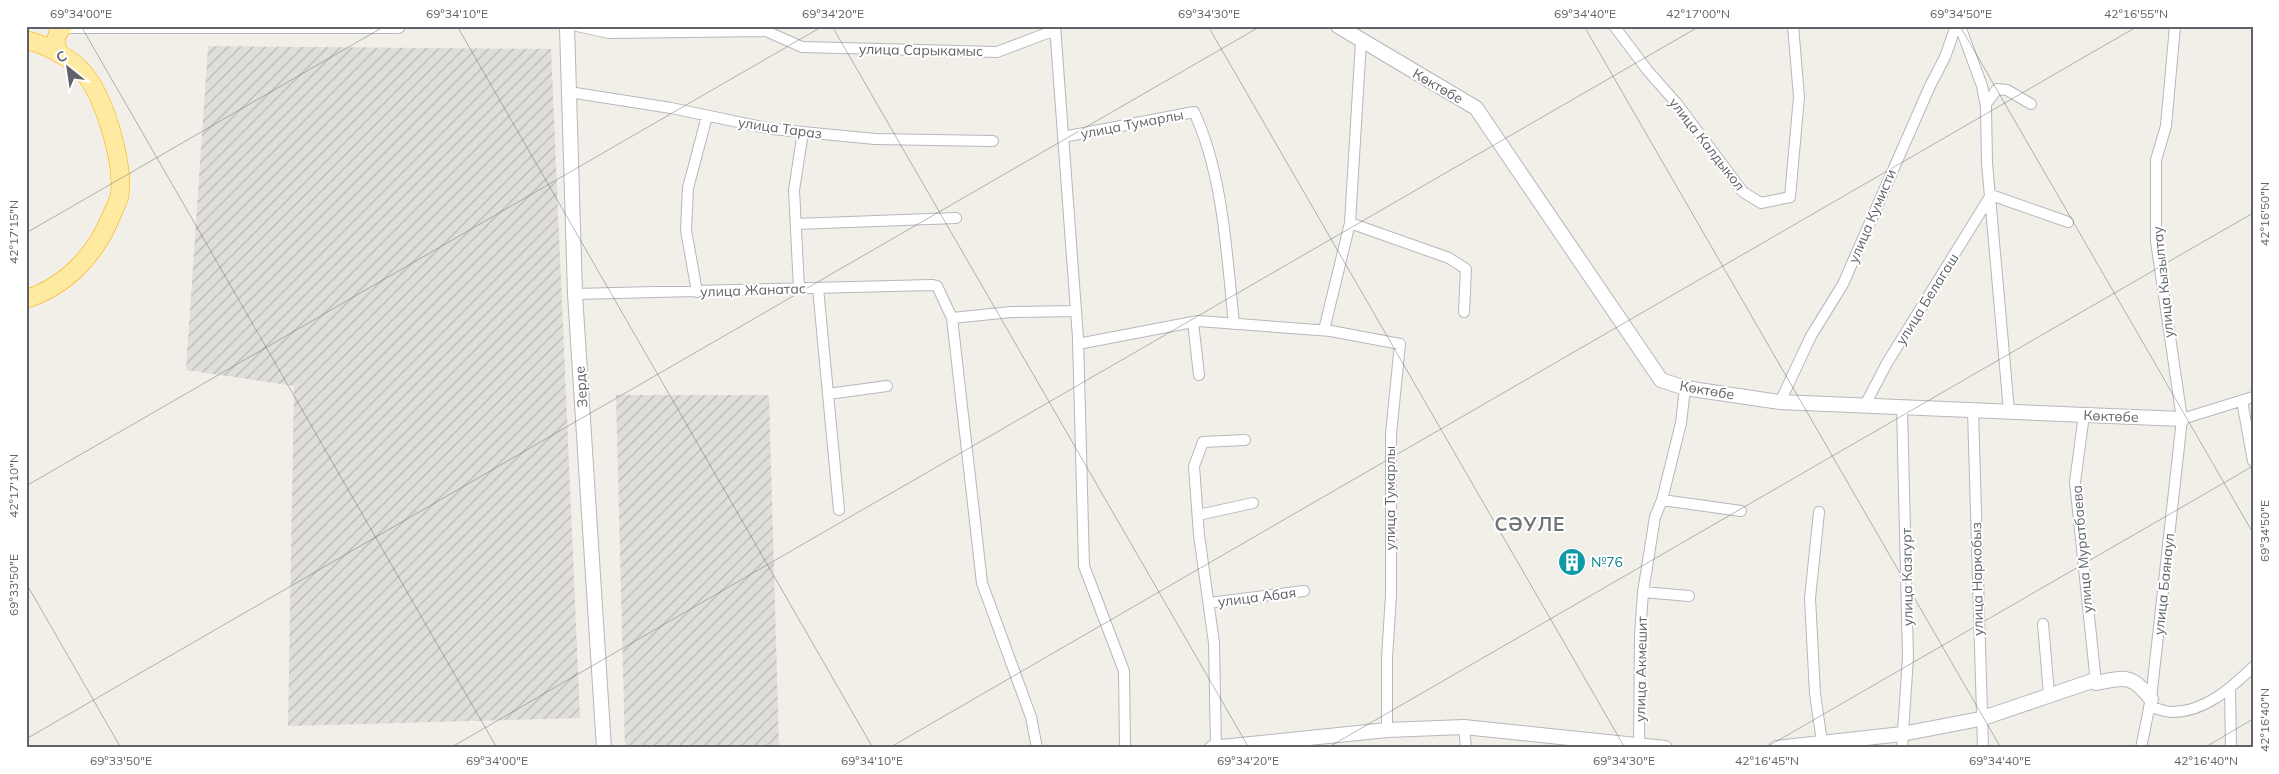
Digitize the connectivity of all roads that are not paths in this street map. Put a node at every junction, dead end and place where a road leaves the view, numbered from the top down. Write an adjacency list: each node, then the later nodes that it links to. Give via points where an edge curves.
1 (66, 26): 2 (street); 15 (highway, via 54,40)
2 (398, 26)
3 (567, 26): 16 (street, Зерде)
4 (577, 26): 11 (street, улица Сарыкамыс, via 609,33)
5 (1338, 26): 14 (street, Көктөбе)
6 (1614, 26): 7 (street, улица Калдыкол, via 1742,192 1761,203 1790,197 1800,97)
7 (1793, 26)
8 (1958, 26): 17 (street); 46 (street, улица Кумисти, via 1843,284 1811,336)
9 (2175, 26): 52 (street, улица Кызылтау, via 2166,126 2156,160 2156,241)
10 (1055, 28): 12 (street, улица Сарыкамыс, via 997,52 802,47); 21 (street, улица Тумарлы)
11 (648, 29): 12 (street, улица Сарыкамыс)
12 (773, 30)
13 (26, 40): 15 (highway, via 45,45)
14 (1361, 41): 26 (street); 42 (street, Көктөбе, via 1476,108 1661,380)
15 (59, 54): 32 (highway, via 82,70 102,104 116,146 120,193 103,236 77,270)
16 (569, 92): 19 (street, улица Тараз); 31 (street, Зерде)
17 (1986, 104): 18 (street, via 1997,89 2007,90); 23 (street)
18 (2031, 104)
19 (707, 116): 20 (street, улица Тараз); 30 (street, via 688,188 686,230)
20 (803, 132): 22 (street, улица Тараз, via 875,139); 27 (street, via 794,190)
21 (1063, 137): 33 (street, улица Тумарлы); 37 (street, улица Тумарлы, via 1194,112 1205,134 1223,221)
22 (993, 141)
23 (1991, 195): 25 (street); 47 (street, улица Белагаш, via 1887,363); 50 (street)
24 (956, 218): 27 (street)
25 (2068, 222)
26 (1350, 223): 34 (street, via 1449,258 1466,269); 38 (street)
27 (796, 224): 29 (street)
28 (818, 288): 29 (street, улица Жанатас); 35 (street, улица Жанатас, via 937,286); 43 (street)
29 (799, 289): 30 (street, улица Жанатас)
30 (697, 292): 31 (street, улица Жанатас)
31 (575, 294): 77 (street, Зерде)
32 (26, 299)
33 (1076, 312): 35 (street, via 1011,312); 39 (street, улица Тумарлы)
34 (1464, 312)
35 (952, 318): 78 (street, via 982,583 1030,717)
36 (1194, 322): 37 (street, улица Тумарлы); 39 (street, улица Тумарлы); 40 (street)
37 (1234, 324): 38 (street, улица Тумарлы)
38 (1324, 330): 73 (street, улица Тумарлы, via 1400,344 1391,434)
39 (1078, 344): 79 (street, улица Тумарлы, via 1084,566 1124,671)
40 (1199, 375)
41 (887, 386): 43 (street)
42 (1686, 388): 46 (street, Көктөбе); 55 (street, улица Акмешит)
43 (828, 394): 57 (street)
44 (2253, 397): 45 (street)
45 (2242, 401): 52 (street); 54 (street)
46 (1780, 402): 47 (street, Көктөбе)
47 (1865, 405): 48 (street, Көктөбе)
48 (1902, 407): 49 (street, Көктөбе); 74 (street, улица Казгурт, via 1908,657)
49 (1973, 410): 50 (street, Көктөбе); 71 (street, улица Наркобыз)
50 (2009, 411): 51 (street, Көктөбе)
51 (2084, 415): 52 (street, Көктөбе); 67 (street, улица Муратбаева, via 2075,482)
52 (2182, 419): 70 (street, улица Баянаул)
53 (1245, 440): 60 (street, via 1202,442 1194,466)
54 (2253, 461)
55 (1662, 500): 58 (street); 62 (street, улица Акмешит, via 1655,517)
56 (1253, 503): 60 (street)
57 (838, 510)
58 (1741, 511)
59 (1819, 512): 75 (street, via 1810,598 1815,694)
60 (1198, 514): 64 (street)
61 (1304, 591): 64 (street, улица Абая)
62 (1644, 592): 63 (street); 76 (street, улица Акмешит, via 1640,635)
63 (1689, 596)
64 (1208, 603): 80 (street, via 1214,643)
65 (2043, 624): 69 (street)
66 (2253, 667): 68 (street)
67 (2096, 683): 69 (street, via 2094,680); 70 (street, via 2121,678 2139,684)
68 (2230, 689): 70 (street, via 2198,708 2172,712); 86 (street)
69 (2049, 694): 71 (street)
70 (2150, 703): 85 (street, улица Баянаул)
71 (1980, 720): 74 (street); 84 (street, улица Наркобыз)
72 (1464, 727): 73 (street); 76 (street); 81 (street)
73 (1387, 730): 80 (street)
74 (1902, 741): 75 (street)
75 (1822, 742): 83 (street)
76 (1639, 746): 82 (street)
77 (604, 748)
78 (1037, 748)
79 (1125, 748)
80 (1214, 748)
81 (1466, 748)
82 (1665, 748)
83 (1776, 748)
84 (1982, 748)
85 (2140, 748)
86 (2231, 748)

